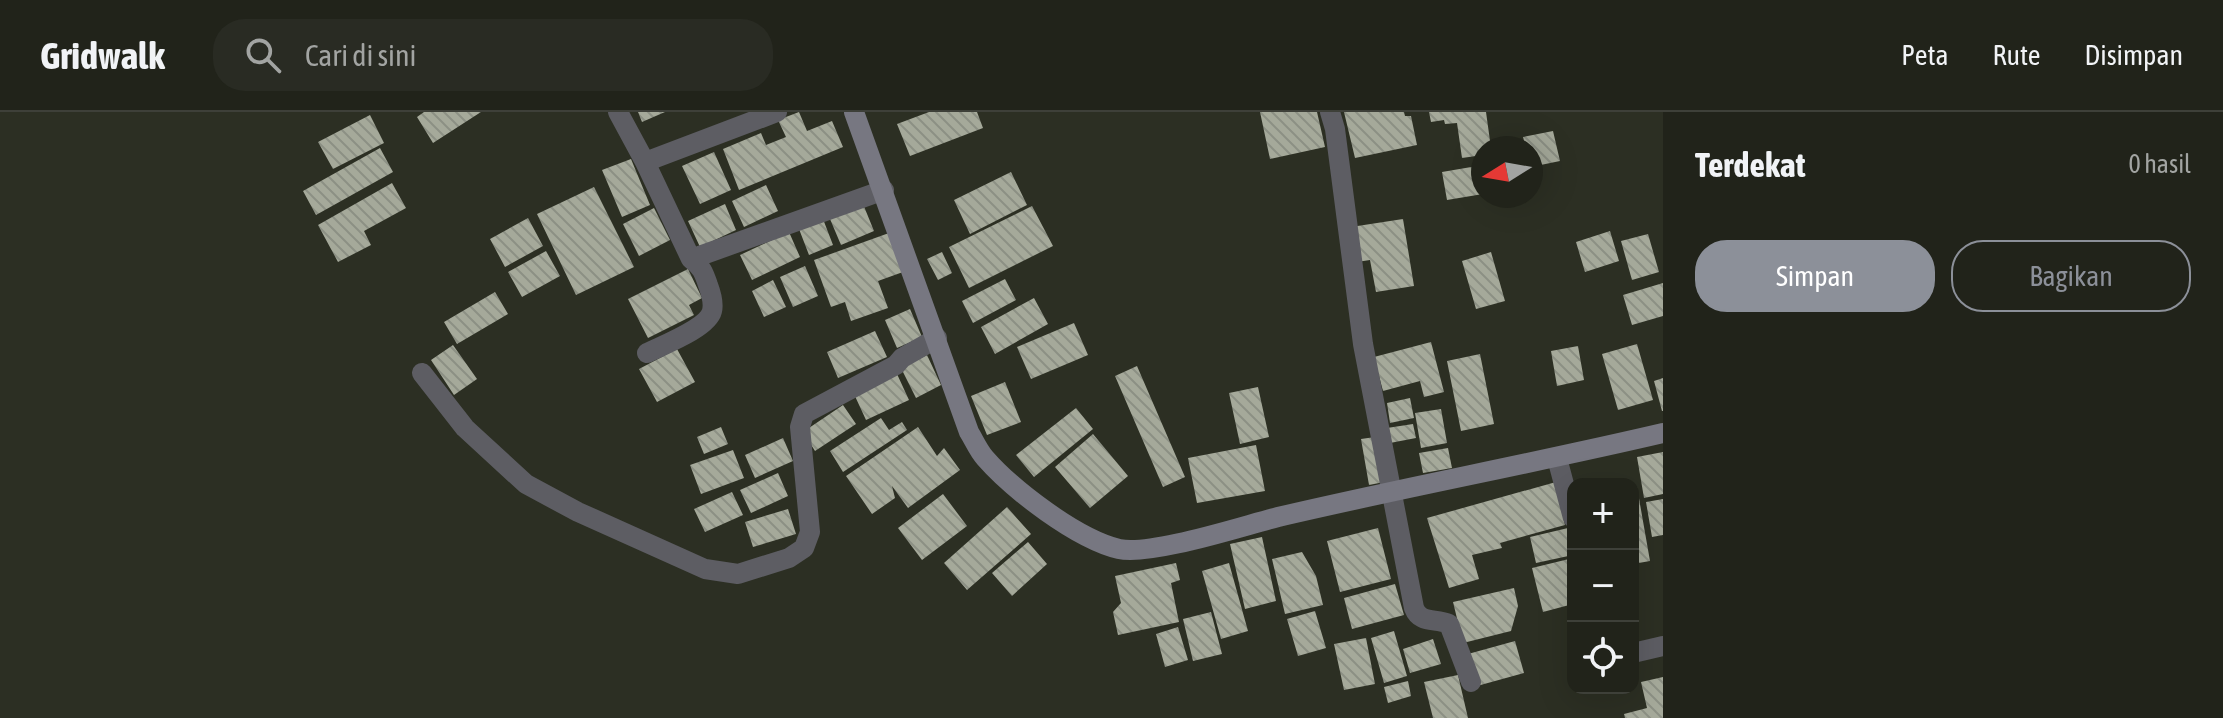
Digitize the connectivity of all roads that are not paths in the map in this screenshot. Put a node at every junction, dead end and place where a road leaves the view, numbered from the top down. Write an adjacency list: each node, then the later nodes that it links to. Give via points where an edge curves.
1 (618, 112): 5 (street)
2 (777, 112): 5 (street)
3 (854, 112): 6 (street)
4 (1330, 112): 13 (street, via 1363,344)
5 (645, 162): 7 (street)
6 (884, 190): 7 (street); 8 (street)
7 (691, 259): 9 (street, via 703,268 711,294 710,316)
8 (937, 338): 10 (street, via 804,414 800,425 807,543 789,558 738,574 705,569 526,484 465,428); 13 (street, via 982,455 1044,509 1120,550 1149,549)
9 (647, 353)
10 (422, 373)
11 (1663, 433): 12 (street)
12 (1557, 458): 13 (street); 14 (street)
13 (1392, 492): 17 (street, via 1415,611 1423,619 1449,624)
14 (1567, 496)
15 (1663, 646): 16 (street)
16 (1639, 652)
17 (1471, 682)

